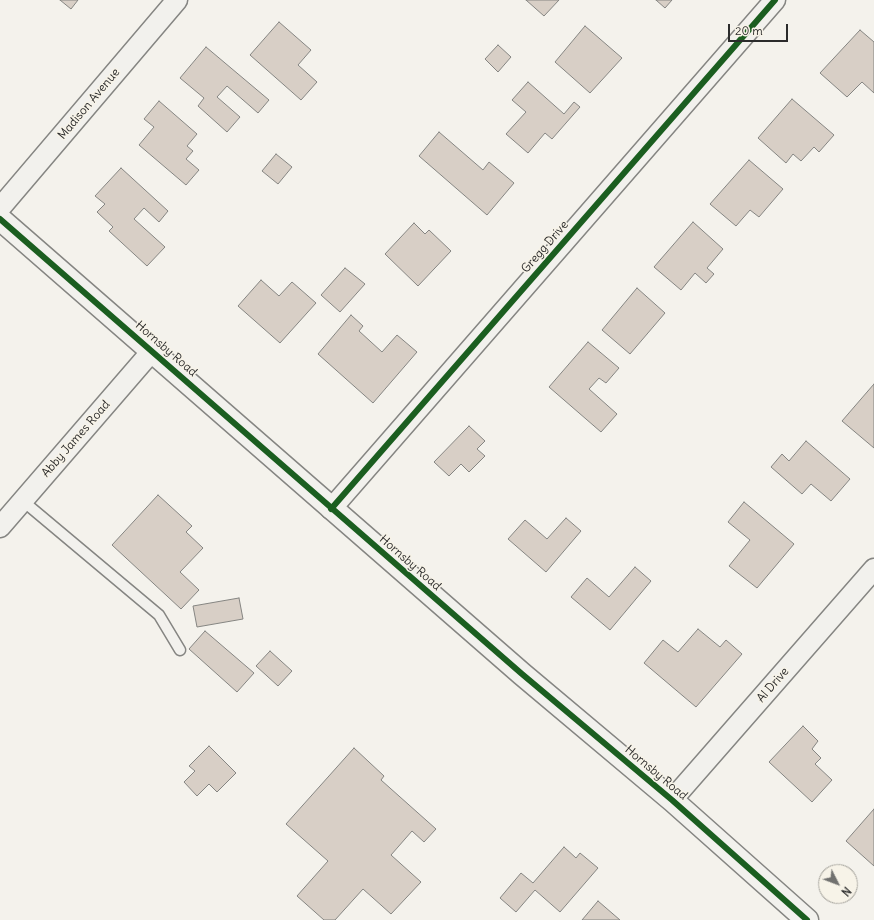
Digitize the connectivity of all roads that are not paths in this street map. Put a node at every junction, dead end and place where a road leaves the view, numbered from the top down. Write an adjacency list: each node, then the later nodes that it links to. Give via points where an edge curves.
1 (177, 0): 3 (street, Madison Avenue)
2 (775, 0): 7 (street, Gregg Drive)
3 (0, 208)
4 (0, 219): 5 (street, Hornsby Road)
5 (152, 351): 6 (street, Abby James Road); 7 (street, Hornsby Road)
6 (23, 501): 8 (street, Abby James Road); 10 (lane, via 159,615)
7 (331, 509): 11 (street, Hornsby Road)
8 (0, 527)
9 (874, 569): 11 (street, Al Drive)
10 (180, 650)
11 (672, 800): 12 (street, Hornsby Road)
12 (807, 920)

